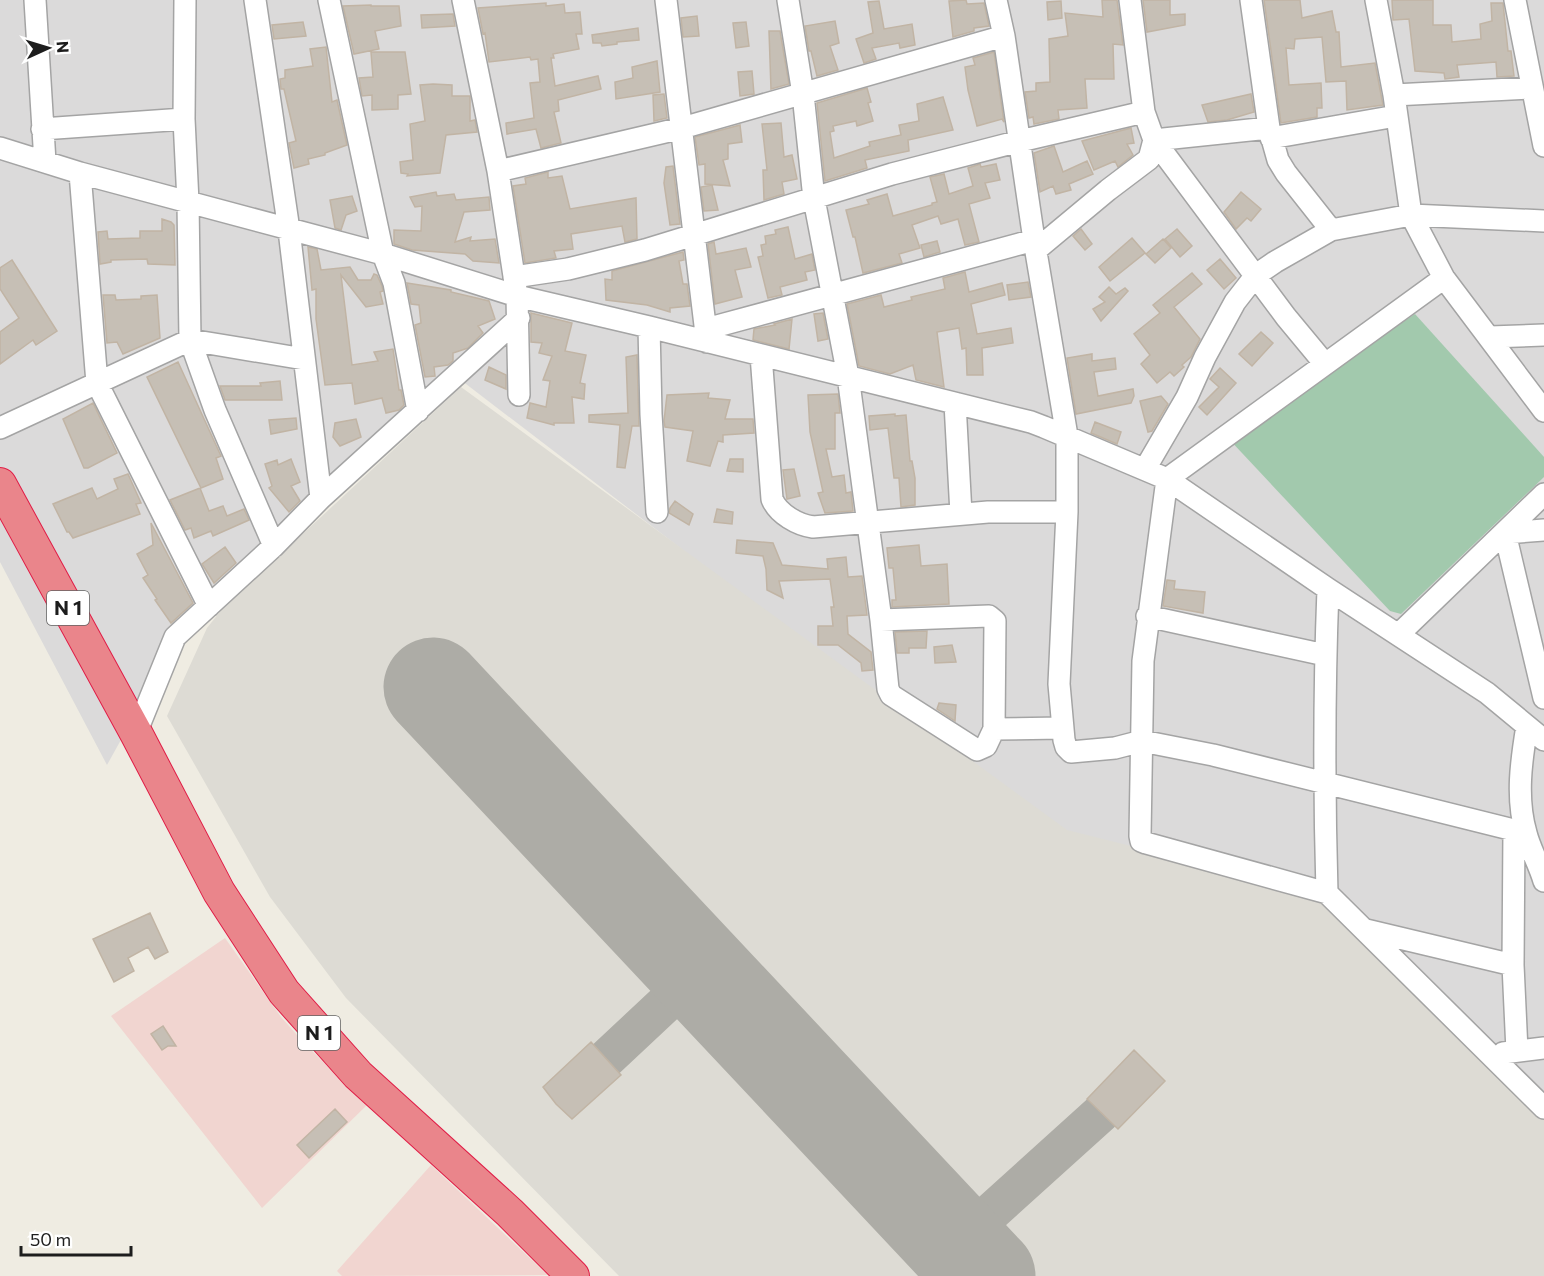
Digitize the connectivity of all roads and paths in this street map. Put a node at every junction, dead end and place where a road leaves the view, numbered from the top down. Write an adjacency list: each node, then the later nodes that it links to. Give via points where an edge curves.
1 (35, 0): 20 (street)
2 (185, 0): 18 (street)
3 (255, 0): 33 (street)
4 (329, 0): 37 (street)
5 (463, 0): 27 (street)
6 (666, 0): 19 (street)
7 (788, 0): 15 (street)
8 (996, 0): 13 (street)
9 (1130, 0): 17 (street)
10 (1251, 0): 21 (street)
11 (1376, 0): 16 (street)
12 (1515, 0): 14 (street)
13 (1004, 36): 15 (street); 23 (street)
14 (1531, 88): 16 (street); 24 (street)
15 (803, 94): 19 (street); 29 (street)
16 (1395, 105): 21 (street); 31 (street)
17 (1144, 112): 22 (street); 23 (street)
18 (184, 119): 20 (street); 30 (street)
19 (682, 128): 27 (street); 35 (street)
20 (42, 129): 26 (street)
21 (1270, 133): 22 (street); 34 (street, via 1286,173)
22 (1154, 140): 36 (street, via 1149,159); 38 (street)
23 (1020, 141): 29 (street); 36 (street)
24 (1544, 146)
25 (0, 148): 26 (street)
26 (45, 162): 28 (street)
27 (498, 171): 40 (street)
28 (80, 172): 30 (street); 52 (street)
29 (814, 199): 35 (street); 41 (street)
30 (188, 202): 33 (street); 47 (street)
31 (1411, 214): 32 (street); 34 (street); 39 (street)
32 (1544, 221)
33 (289, 230): 37 (street); 49 (street)
34 (1331, 230): 38 (street)
35 (695, 235): 40 (street); 44 (street)
36 (1035, 245): 41 (street); 58 (street)
37 (383, 254): 40 (street); 55 (street, via 394,283)
38 (1256, 274): 50 (street); 59 (street, via 1235,302)
39 (1444, 278): 46 (street); 50 (street)
40 (516, 287): 42 (street); 43 (street)
41 (834, 295): 44 (street); 51 (street)
42 (519, 318): 53 (street); 55 (street)
43 (649, 327): 44 (street); 64 (street)
44 (706, 335): 48 (street)
45 (1544, 335): 46 (street)
46 (1490, 337): 56 (street)
47 (190, 340): 49 (street); 52 (street); 70 (street, via 215,410)
48 (761, 355): 51 (street); 67 (street, via 775,506 805,526)
49 (304, 359): 63 (street)
50 (1325, 364): 60 (street)
51 (848, 376): 54 (street); 67 (street)
52 (97, 384): 57 (street); 72 (street)
53 (519, 395)
54 (956, 403): 58 (street, via 1031,422); 66 (street)
55 (418, 411): 63 (street)
56 (1544, 411)
57 (0, 428)
58 (1067, 436): 59 (street); 65 (street)
59 (1145, 469): 60 (street)
60 (1167, 479): 71 (street); 73 (street)
61 (0, 484): 82 (highway, N 1)
62 (1544, 494): 69 (street)
63 (321, 498): 70 (street)
64 (657, 512)
65 (1067, 512): 66 (street); 80 (street, via 1060,656)
66 (962, 514): 67 (street)
67 (867, 522): 74 (street)
68 (1544, 530): 69 (street)
69 (1505, 533): 75 (street); 76 (street)
70 (274, 546): 72 (street)
71 (1328, 589): 75 (street); 77 (street)
72 (209, 606): 82 (street, via 175,638)
73 (1148, 616): 77 (street); 84 (street)
74 (881, 620): 81 (street, via 891,695 976,750 986,746); 81 (street, via 993,617)
75 (1399, 634): 79 (street, via 1487,693)
76 (1538, 644): 78 (street)
77 (1325, 655): 85 (street)
78 (1544, 698)
79 (1527, 726): 83 (street); 86 (street, via 1521,767)
80 (1062, 728): 81 (street); 84 (street, via 1071,752)
81 (994, 729)
82 (136, 733): 95 (highway, N 1, via 219,892 284,992 358,1075)
83 (1544, 740)
84 (1142, 741): 85 (street); 88 (street, via 1141,841)
85 (1324, 783): 86 (street); 88 (street)
86 (1520, 831): 87 (street); 90 (street)
87 (1544, 881)
88 (1327, 893): 89 (street)
89 (1365, 930): 90 (street); 93 (street)
90 (1513, 965): 92 (street)
91 (1544, 1048): 92 (street)
92 (1517, 1051): 93 (street)
93 (1490, 1055): 94 (street)
94 (1544, 1107)
95 (573, 1276)

